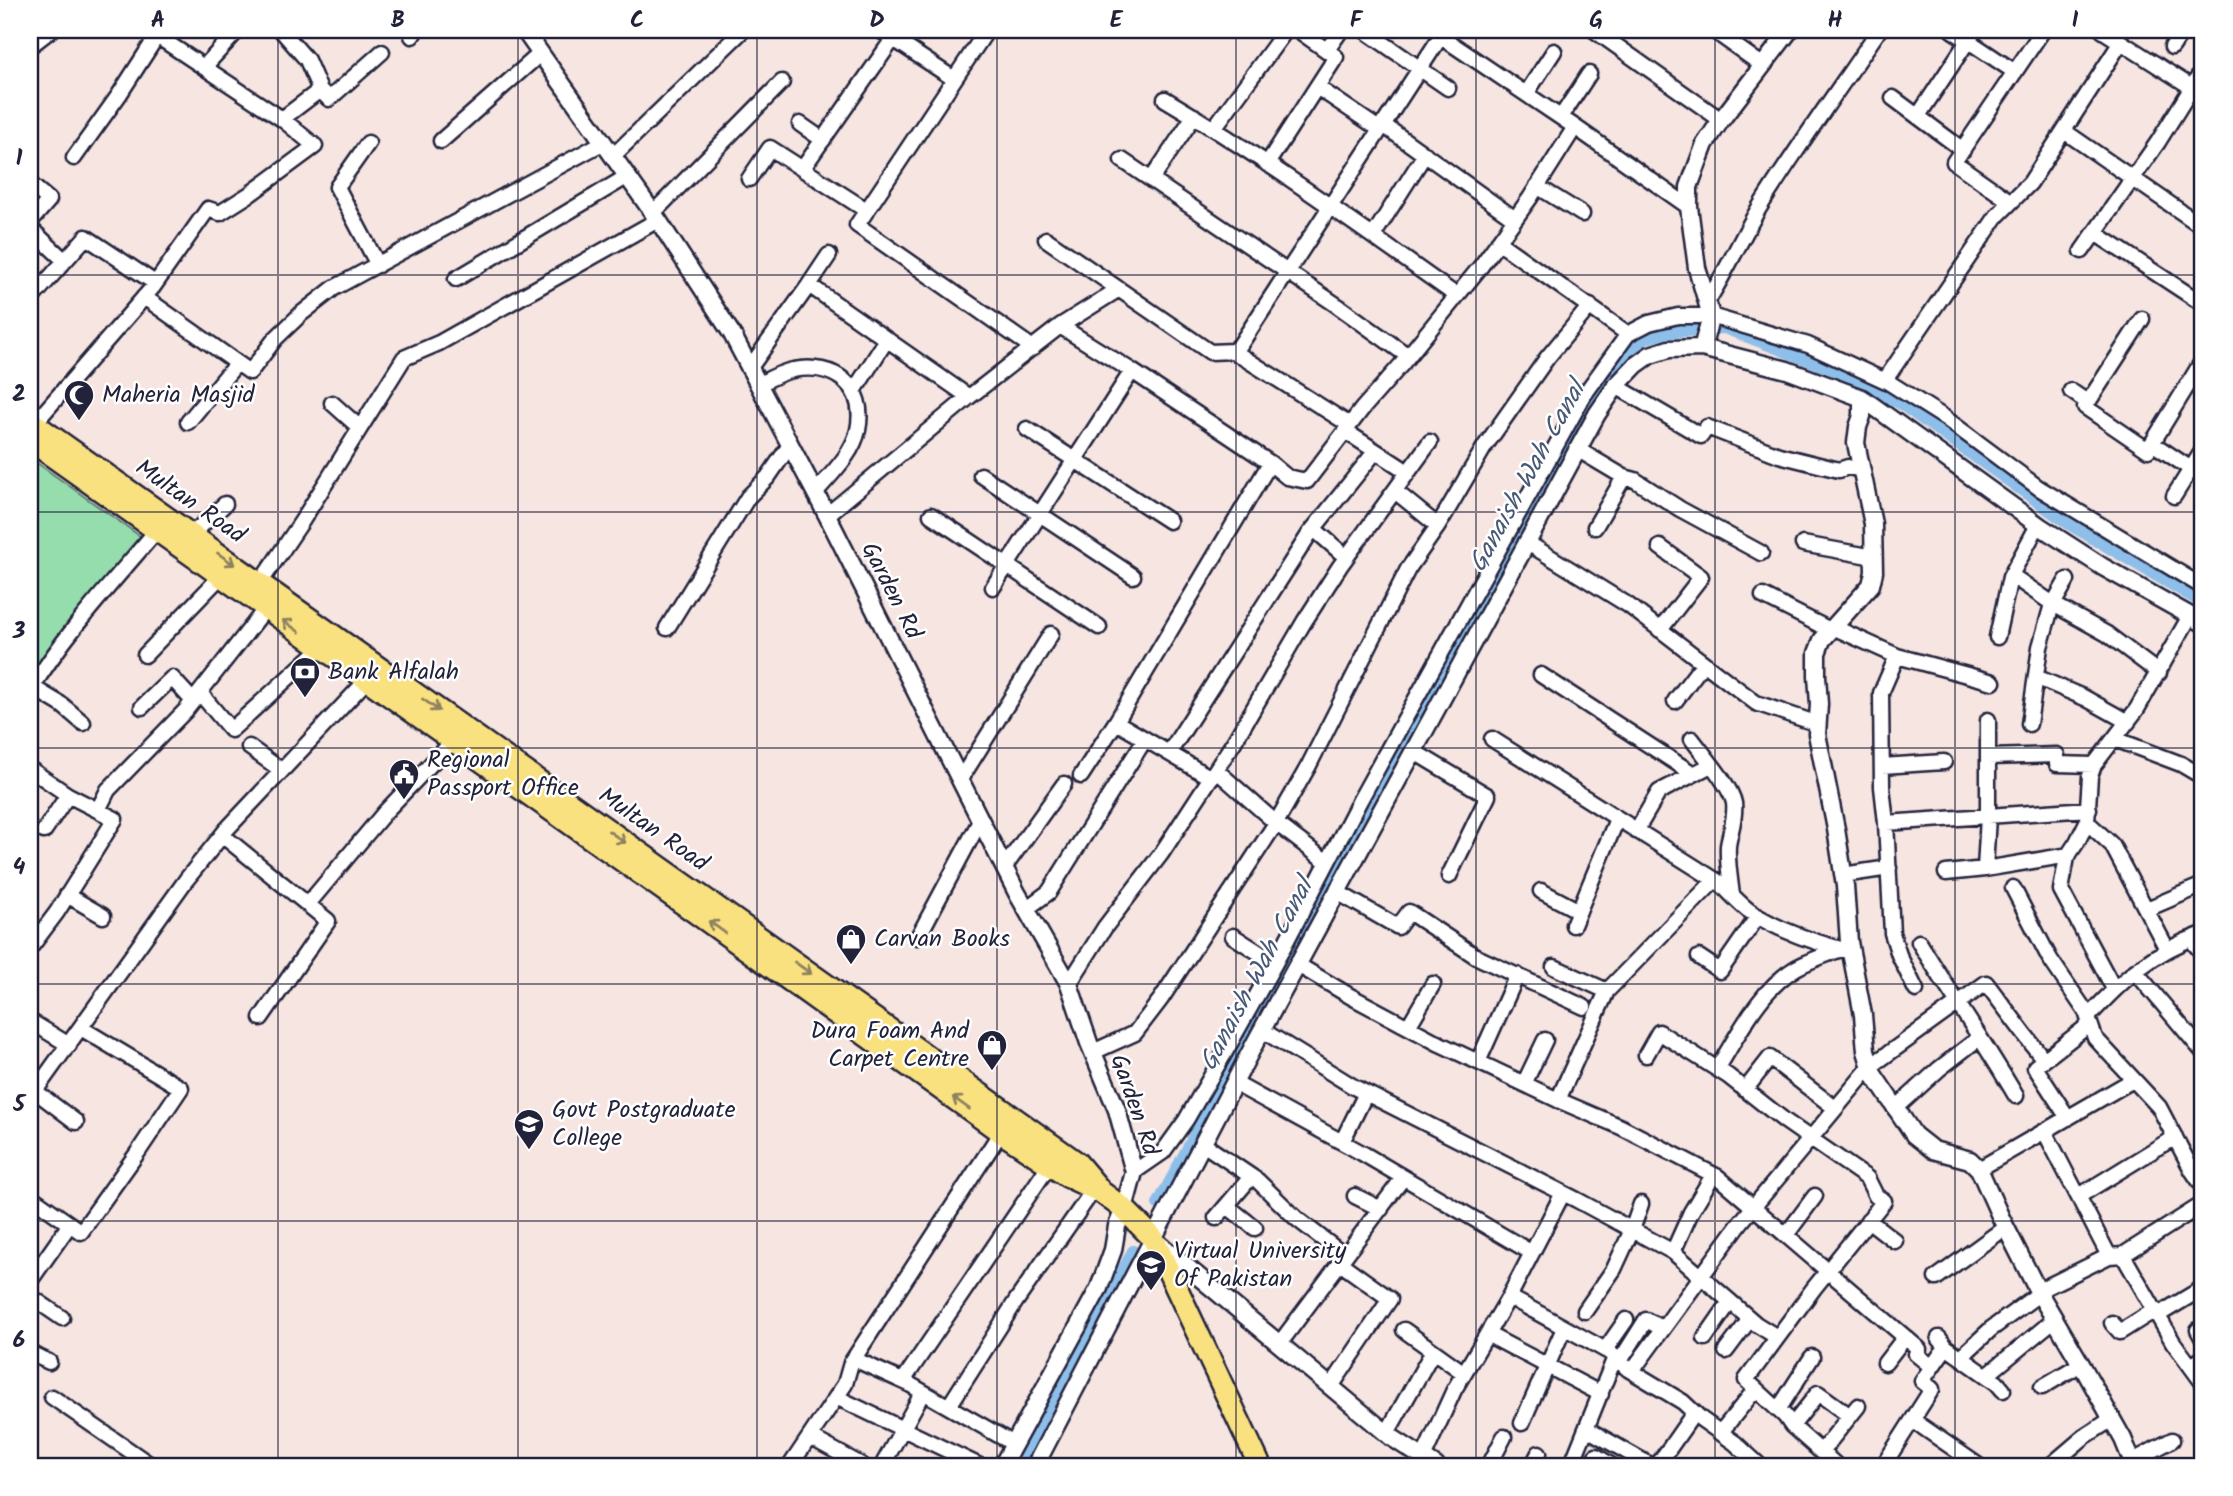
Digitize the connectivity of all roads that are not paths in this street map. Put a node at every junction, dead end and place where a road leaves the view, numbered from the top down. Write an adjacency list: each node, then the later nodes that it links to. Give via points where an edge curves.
1 (51, 30): 25 (street)
2 (237, 30): 32 (street)
3 (281, 30): 42 (street, via 307,60)
4 (524, 30): 30 (street, Garden Rd)
5 (743, 30): 59 (street)
6 (880, 30): 23 (street)
7 (987, 30): 37 (street)
8 (1286, 30): 54 (street)
9 (1298, 30): 27 (street)
10 (1341, 30): 27 (street)
11 (1364, 30): 33 (street)
12 (1713, 30): 31 (street)
13 (1790, 30): 31 (street)
14 (1879, 30): 100 (street, via 1779,178 1734,253)
15 (1952, 30): 22 (street)
16 (2043, 30): 34 (street)
17 (2102, 30): 24 (street)
18 (2181, 30): 26 (street)
19 (1601, 32): 50 (street)
20 (1442, 33): 33 (street); 43 (street)
21 (162, 34): 32 (street); 62 (street)
22 (1972, 35): 34 (street); 46 (street)
23 (893, 39): 37 (street); 56 (street)
24 (2121, 42): 41 (street); 55 (street)
25 (30, 46)
26 (2172, 47)
27 (1327, 50): 39 (street, via 1336,57)
28 (1554, 51): 43 (street)
29 (382, 52): 42 (street, via 329,99)
30 (541, 52): 57 (street); 59 (street, Garden Rd)
31 (1762, 65): 50 (street)
32 (204, 67): 49 (street)
33 (1419, 68): 40 (street); 52 (street)
34 (2015, 72): 60 (street)
35 (2202, 73): 41 (street)
36 (1589, 74): 48 (street)
37 (954, 79): 75 (street)
38 (782, 82): 77 (street)
39 (1317, 87): 52 (street); 64 (street)
40 (1448, 88)
41 (2193, 88): 67 (street)
42 (320, 90): 49 (street)
43 (1526, 94): 48 (street)
44 (1893, 98): 46 (street)
45 (1165, 99): 47 (street)
46 (1918, 116): 60 (street)
47 (1194, 117): 54 (street); 69 (street)
48 (1561, 117): 53 (street)
49 (282, 119): 92 (street, via 315,146 219,213 208,209)
50 (1721, 120): 74 (street, via 1695,169)
51 (800, 124): 56 (street)
52 (1381, 127): 61 (street); 73 (street)
53 (1575, 127): 71 (street); 74 (street)
54 (1214, 128): 64 (street)
55 (2064, 131): 67 (street); 72 (street, via 2030,183)
56 (823, 140): 65 (street)
57 (441, 141)
58 (368, 143): 89 (street, via 337,187)
59 (609, 148): 66 (street, Garden Rd); 89 (street)
60 (1963, 150): 72 (street, via 1954,162)
61 (1424, 155): 78 (street); 83 (street)
62 (74, 158)
63 (1122, 160): 69 (street)
64 (1267, 164): 73 (street)
65 (803, 168): 68 (street, via 770,148); 75 (street)
66 (628, 176): 77 (street, Garden Rd); 91 (street)
67 (2133, 178): 80 (street); 82 (street)
68 (748, 179)
69 (1151, 180): 90 (street)
70 (30, 184): 79 (street, via 49,200)
71 (1537, 186): 76 (street); 78 (street)
72 (2011, 202): 113 (street)
73 (1329, 206): 83 (street); 90 (street)
74 (1689, 207): 100 (street)
75 (866, 210): 105 (street, via 857,225)
76 (1582, 215)
77 (656, 217): 111 (street, Garden Rd, via 732,334); 123 (street, via 439,343 404,358)
78 (1515, 219): 85 (street)
79 (30, 222)
80 (2203, 227)
81 (30, 228): 88 (street)
82 (2095, 233): 86 (street); 98 (street)
83 (1373, 236): 95 (street)
84 (1046, 239): 94 (street)
85 (1498, 243): 95 (street); 99 (street)
86 (2082, 251)
87 (829, 256): 93 (street)
88 (65, 261): 92 (street, via 86,236); 97 (street)
89 (378, 265): 110 (street, via 334,288 301,314 250,372)
90 (1287, 271): 107 (street); 108 (street)
91 (456, 279)
92 (155, 283): 96 (street)
93 (809, 285): 104 (street); 111 (street)
94 (1119, 289): 102 (street); 107 (street, via 1210,352)
95 (1457, 296): 108 (street)
96 (144, 297): 110 (street); 125 (street)
97 (31, 299)
98 (2203, 304)
99 (1590, 306): 103 (street); 149 (street, via 1546,358 1485,446)
100 (1709, 313): 103 (street, via 1649,323); 106 (street); 113 (street, via 1808,345)
101 (2142, 319): 121 (street)
102 (1060, 327): 105 (street); 112 (street)
103 (1628, 334): 231 (street, via 1584,395)
104 (887, 340): 116 (street); 118 (street)
105 (1033, 348): 118 (street)
106 (1702, 348): 115 (street, via 1650,355); 119 (street, via 1787,370)
107 (1233, 351): 124 (street)
108 (1408, 356): 124 (street)
109 (2203, 360): 128 (street)
110 (237, 363): 122 (street)
111 (749, 369): 114 (street, Garden Rd)
112 (1132, 371): 133 (street); 134 (street)
113 (1885, 380): 167 (street, via 2039,488)
114 (758, 385): 116 (street, via 791,370 818,368 830,371); 129 (street, Garden Rd)
115 (1616, 386): 130 (street); 136 (street, via 1701,436 1707,427 1779,455 1839,470)
116 (854, 391): 141 (street, via 858,432 848,453)
117 (2071, 391): 121 (street)
118 (969, 397): 144 (street)
119 (1862, 398): 136 (street, via 1856,443); 148 (street)
120 (332, 402): 123 (street)
121 (2087, 402): 128 (street, via 2085,407 2148,450)
122 (188, 422)
123 (360, 428): 165 (street)
124 (1348, 428): 132 (street); 134 (street, via 1307,481 1287,477)
125 (31, 429): 152 (main road, Multan Road); 153 (main road, Multan Road)
126 (1027, 429): 133 (street)
127 (1430, 442): 137 (street)
128 (2152, 443): 135 (street)
129 (790, 445): 141 (street, Garden Rd); 173 (street, via 748,497)
130 (1577, 449): 139 (street); 154 (street)
131 (2203, 450): 135 (street)
132 (1375, 452): 137 (street); 151 (street)
133 (1075, 461): 146 (street); 147 (street)
134 (1270, 463): 193 (street)
135 (2191, 469): 142 (street)
136 (1862, 470): 159 (street, via 1873,524)
137 (1408, 472): 140 (street)
138 (981, 475): 146 (street)
139 (1624, 477): 150 (street); 157 (street)
140 (1395, 491): 149 (street); 158 (street)
141 (815, 493): 144 (street, Garden Rd)
142 (2174, 496)
143 (225, 504): 153 (street)
144 (827, 515): 217 (street, Garden Rd)
145 (931, 515): 160 (street)
146 (1040, 515): 160 (street); 163 (street)
147 (1168, 521)
148 (2038, 524): 161 (street); 171 (street)
149 (1438, 526): 225 (street, via 1408,569)
150 (1595, 527)
151 (1314, 528): 158 (street); 205 (street)
152 (157, 530): 162 (main road, Multan Road); 182 (street)
153 (191, 535): 165 (main road, Multan Road, one-way to 165)
154 (1526, 542): 175 (street); 204 (street)
155 (1803, 544): 159 (street)
156 (1660, 547): 175 (street, via 1701,577)
157 (1761, 554)
158 (1346, 557): 214 (street)
159 (1874, 557): 174 (street, via 1871,585)
160 (1007, 566): 166 (street); 172 (street)
161 (2011, 575): 169 (street); 177 (street)
162 (221, 576): 170 (main road, Multan Road); 179 (street)
163 (1133, 576)
164 (2067, 580): 169 (street)
165 (260, 583): 316 (main road, Multan Road, one-way to 316, via 1076,1162)
166 (993, 587)
167 (2203, 587)
168 (1763, 596): 174 (street)
169 (2053, 604): 183 (street, via 2107,634); 185 (street)
170 (266, 608): 178 (main road, Multan Road, one-way to 170); 189 (street)
171 (2197, 619): 183 (street)
172 (1099, 627)
173 (667, 628)
174 (1832, 628): 180 (street); 196 (street, via 1817,653)
175 (1660, 630): 181 (street)
176 (1051, 634): 217 (street)
177 (1997, 637)
178 (321, 648): 186 (main road, Multan Road); 189 (street, via 232,730)
179 (145, 655)
180 (1897, 656): 187 (street); 210 (street, via 1881,693)
181 (1703, 664): 190 (street); 196 (street, via 1756,703)
182 (35, 669): 188 (street)
183 (2159, 673): 194 (street)
184 (1541, 675): 213 (street)
185 (2036, 677): 194 (street); 197 (street)
186 (367, 680): 202 (main road, Multan Road); 212 (street)
187 (1993, 682)
188 (31, 689): 195 (street, via 62,705)
189 (196, 697): 191 (street, via 172,678); 220 (street, via 108,790)
190 (1675, 701)
191 (142, 707)
192 (1988, 720): 206 (street)
193 (1116, 722): 198 (street); 215 (street)
194 (2128, 722): 201 (street)
195 (83, 723)
196 (1818, 724): 236 (street)
197 (2029, 724)
198 (1145, 739): 205 (street); 246 (street, via 1049,891)
199 (1492, 739): 223 (street)
200 (1692, 739): 208 (street)
201 (2115, 739): 209 (street); 216 (street, via 2168,758)
202 (453, 741): 245 (street); 303 (main road, Multan Road, one-way to 202)
203 (249, 747): 212 (street)
204 (1413, 751): 237 (street, via 1488,796); 241 (street)
205 (1169, 753): 214 (street)
206 (1988, 757): 209 (street, via 2057,755 2057,764); 222 (street)
207 (1944, 762): 210 (street)
208 (1711, 765): 213 (street); 244 (street, via 1734,800 1728,844)
209 (2094, 765): 221 (street)
210 (1882, 766): 226 (street)
211 (30, 769): 219 (street)
212 (281, 770): 229 (street)
213 (1692, 773): 228 (street, via 1659,792)
214 (1213, 774): 225 (street); 268 (street)
215 (1081, 776)
216 (2203, 777)
217 (960, 780): 224 (street, Garden Rd)
218 (1064, 785): 232 (street)
219 (68, 794): 220 (street); 227 (street)
220 (98, 810): 243 (street, via 115,819)
221 (2088, 815): 222 (street); 230 (street); 247 (street, via 2112,845)
222 (1988, 816): 226 (street); 234 (street)
223 (1617, 819): 228 (street); 248 (street)
224 (981, 821): 232 (street, Garden Rd); 254 (street)
225 (1276, 823): 231 (street); 284 (street, via 1135,1033)
226 (1886, 823): 233 (street)
227 (44, 831)
228 (1636, 831): 238 (street)
229 (222, 835): 245 (street); 279 (street)
230 (2068, 855): 234 (street); 270 (street, via 2061,890)
231 (1327, 862): 261 (street)
232 (1004, 868): 246 (street, Garden Rd)
233 (1889, 868): 236 (street); 263 (street, via 1892,933 1914,985)
234 (1985, 869): 235 (street)
235 (1946, 873)
236 (1843, 875): 258 (street)
237 (1449, 876)
238 (1715, 880): 244 (street); 271 (street)
239 (2203, 885): 247 (street)
240 (2013, 888): 276 (street)
241 (1338, 891): 262 (street); 266 (street, via 1398,927 1409,912 1477,957)
242 (1541, 891): 248 (street)
243 (67, 895): 249 (street); 255 (street)
244 (1732, 895): 250 (street)
245 (308, 904): 275 (street, via 328,921)
246 (1026, 909): 268 (street, Garden Rd)
247 (2147, 909): 257 (street)
248 (1579, 911): 251 (street)
249 (103, 916)
250 (1758, 916): 258 (street); 260 (street, via 1720,971)
251 (1573, 925)
252 (1233, 936): 261 (street)
253 (2197, 936): 257 (street); 259 (street)
254 (918, 937)
255 (32, 942)
256 (1919, 942): 263 (street)
257 (2167, 949): 265 (street)
258 (1846, 950): 289 (street); 290 (street, via 1795,968 1770,990)
259 (2203, 954)
260 (1699, 957)
261 (1275, 963): 311 (street, via 1186,1120 1163,1152)
262 (1297, 965): 278 (street); 280 (street)
263 (1933, 965): 273 (street)
264 (1554, 967): 267 (street)
265 (2135, 971): 270 (street); 285 (street)
266 (1517, 975): 272 (street); 288 (street)
267 (1572, 975): 271 (street); 272 (street)
268 (1069, 984): 284 (street, Garden Rd)
269 (1433, 984): 278 (street)
270 (2114, 989): 276 (street)
271 (1607, 991): 298 (street)
272 (1565, 998): 274 (street)
273 (1957, 1003): 281 (street); 287 (street, via 1986,983); 289 (street)
274 (1584, 1007)
275 (261, 1018)
276 (2089, 1020): 287 (street); 291 (street, via 2095,1038)
277 (30, 1021): 283 (street)
278 (1408, 1027): 288 (street)
279 (81, 1028): 283 (street); 330 (street, via 181,1088 81,1232)
280 (1262, 1030): 292 (street); 295 (street)
281 (1979, 1038): 297 (street); 300 (street)
282 (1545, 1040): 293 (street)
283 (69, 1045): 296 (street)
284 (1093, 1052): 311 (street, Garden Rd, via 1117,1110)
285 (2203, 1052)
286 (1646, 1055): 290 (street, via 1659,1032)
287 (2044, 1060): 301 (street, via 2035,1067)
288 (1478, 1062): 293 (street)
289 (1871, 1066): 299 (street); 300 (street)
290 (1717, 1069): 294 (street)
291 (2133, 1080): 301 (street); 305 (street, via 2159,1107)
292 (1234, 1083): 307 (street); 308 (street)
293 (1524, 1084): 298 (street)
294 (1745, 1090): 299 (street, via 1770,1058); 306 (street)
295 (1366, 1093): 307 (street); 317 (street)
296 (32, 1095): 302 (street)
297 (2015, 1096)
298 (1558, 1100): 312 (street, via 1622,1126)
299 (1835, 1108): 306 (street)
300 (1895, 1110): 310 (street, via 1933,1150 1970,1160)
301 (2068, 1118): 304 (street)
302 (76, 1122)
303 (1002, 1132): 309 (main road, Multan Road); 371 (street)
304 (2045, 1132): 310 (street); 321 (street)
305 (2175, 1138): 315 (street); 321 (street)
306 (1809, 1139): 325 (street); 329 (street, via 1867,1178 1884,1201)
307 (1342, 1142): 314 (street)
308 (1203, 1144): 313 (street); 335 (street)
309 (1050, 1164): 316 (main road, Multan Road); 381 (street)
310 (1979, 1169): 331 (street)
311 (1134, 1172): 326 (street, Garden Rd)
312 (1713, 1175): 325 (street); 337 (street)
313 (1251, 1177): 324 (street); 340 (street)
314 (1403, 1178): 327 (street); 338 (street)
315 (2203, 1186)
316 (1098, 1191): 326 (main road, Multan Road); 391 (street, via 1016,1301)
317 (1563, 1194): 333 (street); 338 (street)
318 (30, 1196): 330 (street)
319 (1356, 1196): 327 (street)
320 (1815, 1196): 334 (street)
321 (2078, 1196): 339 (street)
322 (1641, 1203): 333 (street)
323 (2203, 1203): 339 (street)
324 (1227, 1206): 328 (street); 332 (street)
325 (1754, 1208): 334 (street); 342 (street)
326 (1124, 1209): 335 (main road, Multan Road); 405 (street, Garden Rd, via 1099,1288)
327 (1381, 1209): 340 (street)
328 (1216, 1218)
329 (1868, 1220): 336 (street); 341 (street)
330 (70, 1224): 344 (street)
331 (2006, 1227): 343 (street); 346 (street)
332 (1255, 1228)
333 (1632, 1230): 337 (street); 350 (street, via 1614,1269)
334 (1786, 1235): 341 (street)
335 (1153, 1238): 364 (street); 416 (street); 417 (main road, Multan Road)
336 (1895, 1241)
337 (1673, 1252): 342 (street)
338 (1532, 1254): 348 (street)
339 (2116, 1256): 346 (street); 351 (street)
340 (1343, 1260): 364 (street); 383 (street, via 1390,1299)
341 (1829, 1270): 361 (street); 362 (street)
342 (1700, 1276): 349 (street); 358 (street)
343 (1936, 1278)
344 (30, 1281)
345 (2203, 1288): 351 (street)
346 (2039, 1292): 354 (street); 369 (street)
347 (30, 1296): 352 (street)
348 (1509, 1297): 357 (street); 360 (street)
349 (1730, 1302): 353 (street); 363 (street)
350 (1585, 1311)
351 (2157, 1312): 356 (street, via 2120,1332); 373 (street, via 2173,1342)
352 (62, 1318)
353 (1751, 1319): 361 (street); 366 (street)
354 (2055, 1319): 375 (street); 380 (street)
355 (1626, 1320): 368 (street)
356 (2112, 1323)
357 (1564, 1328): 368 (street); 377 (street)
358 (1662, 1328): 368 (street, via 1646,1320); 378 (street)
359 (1404, 1330): 365 (street)
360 (1487, 1334): 377 (street); 379 (street)
361 (1777, 1337): 385 (street, via 1746,1380)
362 (1905, 1337): 374 (street); 376 (street)
363 (1704, 1338)
364 (1280, 1343): 383 (street)
365 (1433, 1351): 379 (street); 400 (street)
366 (1726, 1351)
367 (30, 1353): 372 (street)
368 (1613, 1356): 378 (street); 388 (street)
369 (1962, 1356): 376 (street, via 1943,1342); 380 (street)
370 (1812, 1357): 392 (street)
371 (854, 1359): 381 (street); 390 (street)
372 (50, 1362)
373 (2197, 1362): 382 (street)
374 (1885, 1363)
375 (2081, 1364): 384 (street); 394 (street)
376 (1932, 1367): 395 (street, via 1922,1381 1932,1390)
377 (1548, 1368): 388 (street); 396 (street)
378 (1632, 1371): 393 (street)
379 (1464, 1373): 408 (street)
380 (1987, 1375): 386 (street)
381 (903, 1381): 387 (street)
382 (2203, 1383)
383 (1332, 1385): 400 (street)
384 (2042, 1387)
385 (1755, 1390): 392 (street); 401 (street)
386 (2003, 1390)
387 (923, 1392): 391 (street); 398 (street)
388 (1601, 1394): 399 (street)
389 (52, 1396): 410 (street)
390 (836, 1397): 398 (street); 402 (street)
391 (949, 1406): 405 (street)
392 (1778, 1410): 397 (street)
393 (1694, 1413): 401 (street); 422 (street)
394 (2112, 1419): 409 (street); 427 (street)
395 (1913, 1421): 425 (street); 426 (street)
396 (1522, 1423)
397 (1792, 1426): 406 (street); 406 (street, via 1818,1393 1854,1411)
398 (903, 1429): 413 (street); 414 (street)
399 (1587, 1429): 419 (street); 421 (street)
400 (1387, 1433): 408 (street)
401 (1720, 1433): 423 (street)
402 (810, 1437): 411 (street); 412 (street)
403 (1504, 1437): 418 (street)
404 (2172, 1440): 409 (street)
405 (1014, 1444): 415 (street, Garden Rd)
406 (1821, 1452): 424 (street)
407 (1596, 1456): 420 (street)
408 (1429, 1462)
409 (2134, 1464)
410 (152, 1466)
411 (790, 1466)
412 (863, 1466)
413 (882, 1466)
414 (979, 1466)
415 (1002, 1466)
416 (1035, 1466)
417 (1261, 1466)
418 (1489, 1466)
419 (1571, 1466)
420 (1612, 1466)
421 (1652, 1466)
422 (1657, 1466)
423 (1760, 1466)
424 (1838, 1466)
425 (1883, 1466)
426 (1979, 1466)
427 (2050, 1466)

